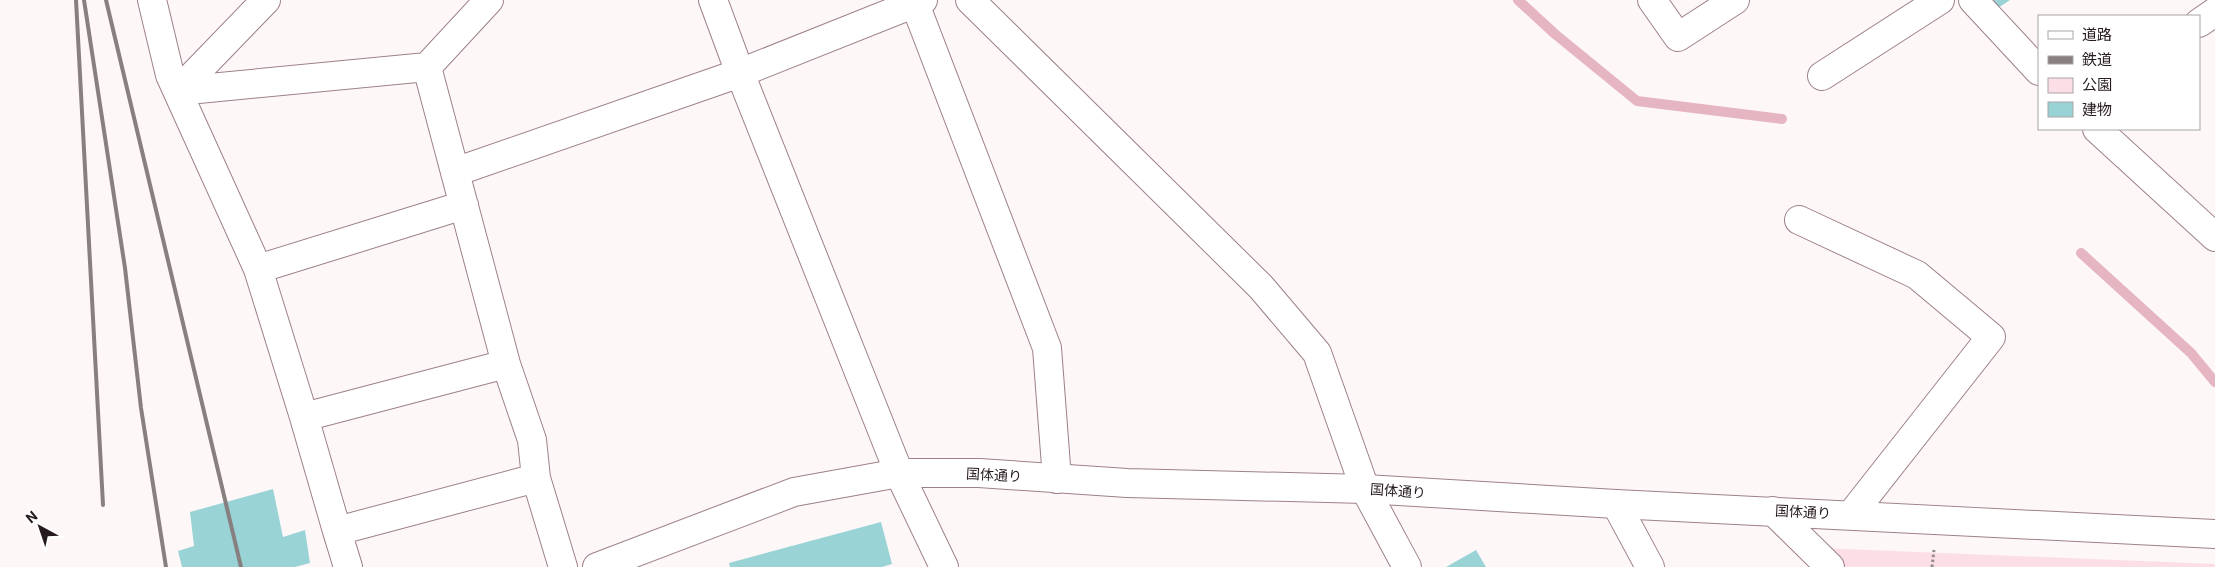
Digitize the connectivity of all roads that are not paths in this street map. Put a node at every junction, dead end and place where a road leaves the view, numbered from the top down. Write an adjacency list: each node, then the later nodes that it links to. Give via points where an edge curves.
1 (152, 0): 17 (street, via 170,75)
2 (266, 0): 17 (street)
3 (489, 0): 13 (street)
4 (713, 0): 15 (street)
5 (970, 0): 29 (street, via 1261,287 1317,353)
6 (1652, 0): 7 (street, via 1678,37)
7 (1735, 0)
8 (1940, 0): 16 (street)
9 (1973, 0): 14 (street)
10 (919, 2): 15 (street); 28 (street, via 1047,348)
11 (2215, 12): 12 (street)
12 (2200, 22)
13 (427, 67): 17 (street); 19 (street)
14 (2038, 70)
15 (740, 73): 19 (street); 26 (street)
16 (1822, 76)
17 (178, 91): 23 (street)
18 (2098, 130): 22 (street)
19 (455, 172): 20 (street)
20 (464, 205): 23 (street); 24 (street)
21 (1799, 220): 32 (street, via 1917,275 1991,337)
22 (2215, 237)
23 (258, 269): 25 (street)
24 (506, 364): 25 (street); 27 (street, via 532,440)
25 (304, 417): 33 (street)
26 (899, 473): 28 (street, 国体通り); 37 (street, 国体通り, via 794,492); 38 (street)
27 (536, 478): 33 (street); 36 (street)
28 (1057, 478): 29 (street, 国体通り)
29 (1365, 489): 30 (street, 国体通り); 39 (street)
30 (1616, 504): 31 (street, 国体通り); 40 (street)
31 (1773, 511): 32 (street, 国体通り); 41 (street)
32 (1851, 515): 34 (street, 国体通り)
33 (337, 531): 35 (street)
34 (2215, 534)
35 (348, 567)
36 (563, 567)
37 (597, 567)
38 (944, 567)
39 (1408, 567)
40 (1650, 567)
41 (1830, 567)

